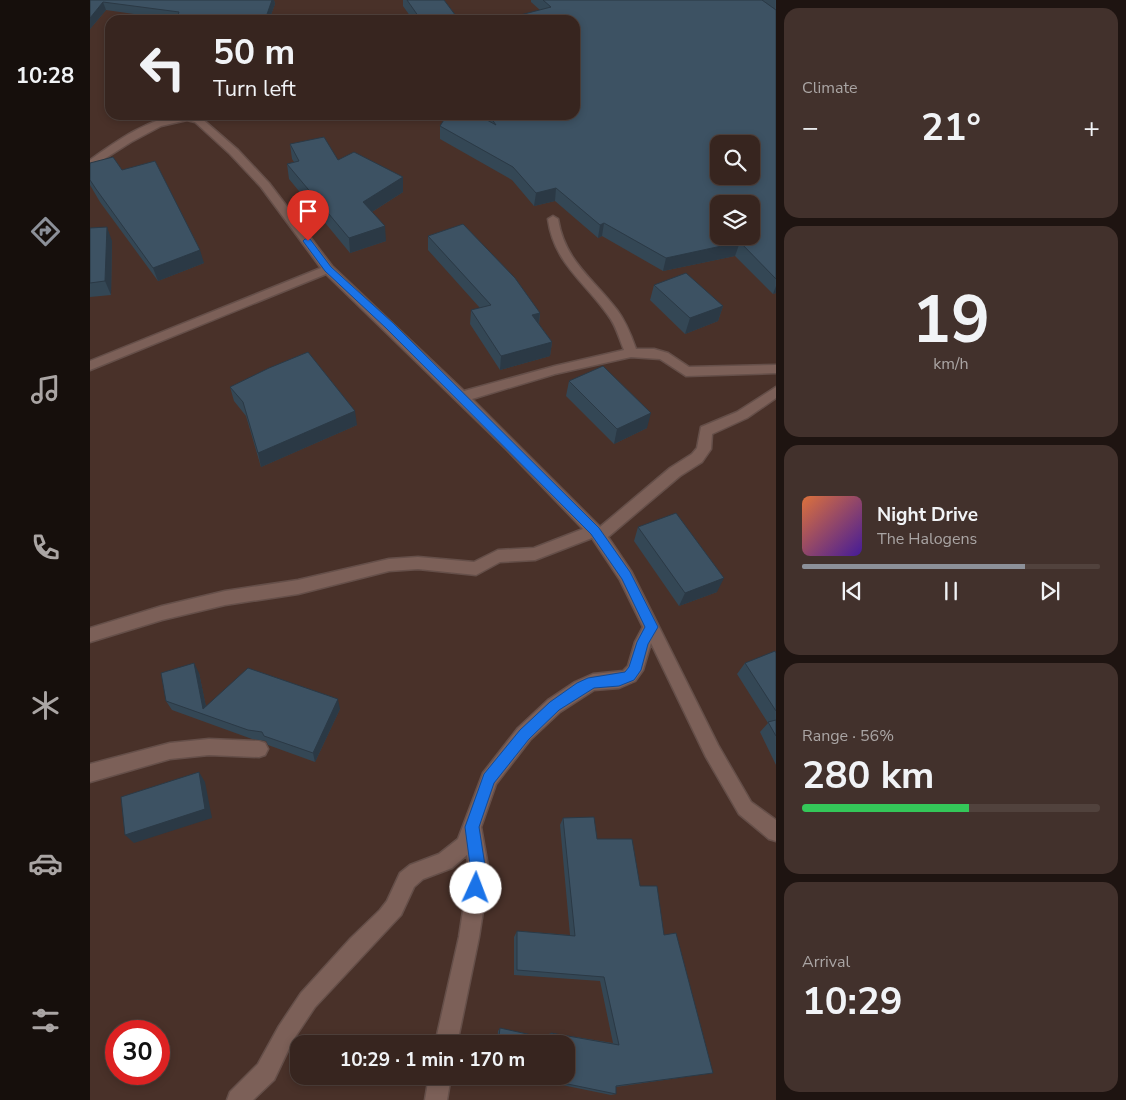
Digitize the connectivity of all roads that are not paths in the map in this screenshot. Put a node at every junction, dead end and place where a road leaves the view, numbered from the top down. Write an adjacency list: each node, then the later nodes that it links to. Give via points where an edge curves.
1 (170, 120): 3 (street, via 139,134)
2 (198, 120): 5 (street, via 265,185)
3 (90, 165)
4 (553, 220): 6 (street, via 554,232 566,258 614,313)
5 (328, 269): 7 (street); 10 (street)
6 (631, 352): 8 (street, via 664,356 686,372); 10 (street)
7 (90, 366)
8 (776, 369)
9 (776, 392): 11 (street, via 742,415 706,431 704,449 697,458)
10 (461, 397): 11 (street)
11 (597, 534): 12 (street, via 626,576); 13 (street, via 535,554 498,556 476,569 418,563 389,566 225,598)
12 (652, 627): 16 (street, via 643,642 635,670 629,676 581,687 554,706 524,734 489,779); 17 (street, via 712,751 744,808)
13 (90, 635)
14 (259, 749): 15 (street, via 209,747 170,751)
15 (90, 773)
16 (472, 827): 18 (street, via 479,872); 20 (street, via 465,845 455,854 416,872 407,880 394,908 308,1000 266,1072)
17 (776, 832)
18 (448, 1035)
19 (438, 1085): 21 (street)
20 (238, 1100)
21 (436, 1100)

